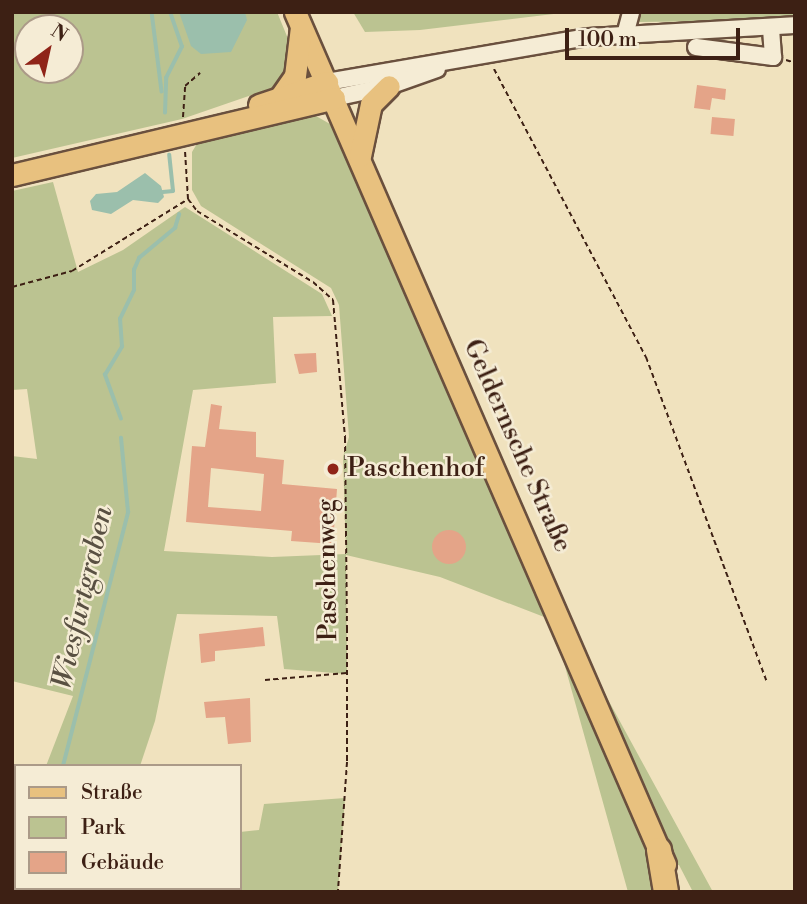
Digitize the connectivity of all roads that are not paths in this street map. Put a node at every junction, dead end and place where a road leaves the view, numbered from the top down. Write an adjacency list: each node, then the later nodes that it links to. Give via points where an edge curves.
1 (631, 12): 5 (street)
2 (298, 19): 9 (main road, Geldernsche Straße); 10 (main road, Geldernsche Straße, via 295,76)
3 (795, 25): 4 (street)
4 (771, 27): 5 (street); 6 (street, via 773,57)
5 (625, 35): 7 (street, via 540,44)
6 (696, 47)
7 (459, 61): 8 (street); 9 (street)
8 (389, 86): 9 (street); 12 (main road, via 368,111)
9 (330, 90): 10 (main road); 11 (main road, Geldernsche Straße)
10 (283, 103): 11 (main road, via 328,115); 13 (main road)
11 (349, 132): 12 (main road, Geldernsche Straße)
12 (360, 156): 14 (main road, Geldernsche Straße)
13 (12, 175)
14 (659, 850): 15 (highway); 16 (main road, Geldernsche Straße)
15 (666, 892)
16 (677, 892)

